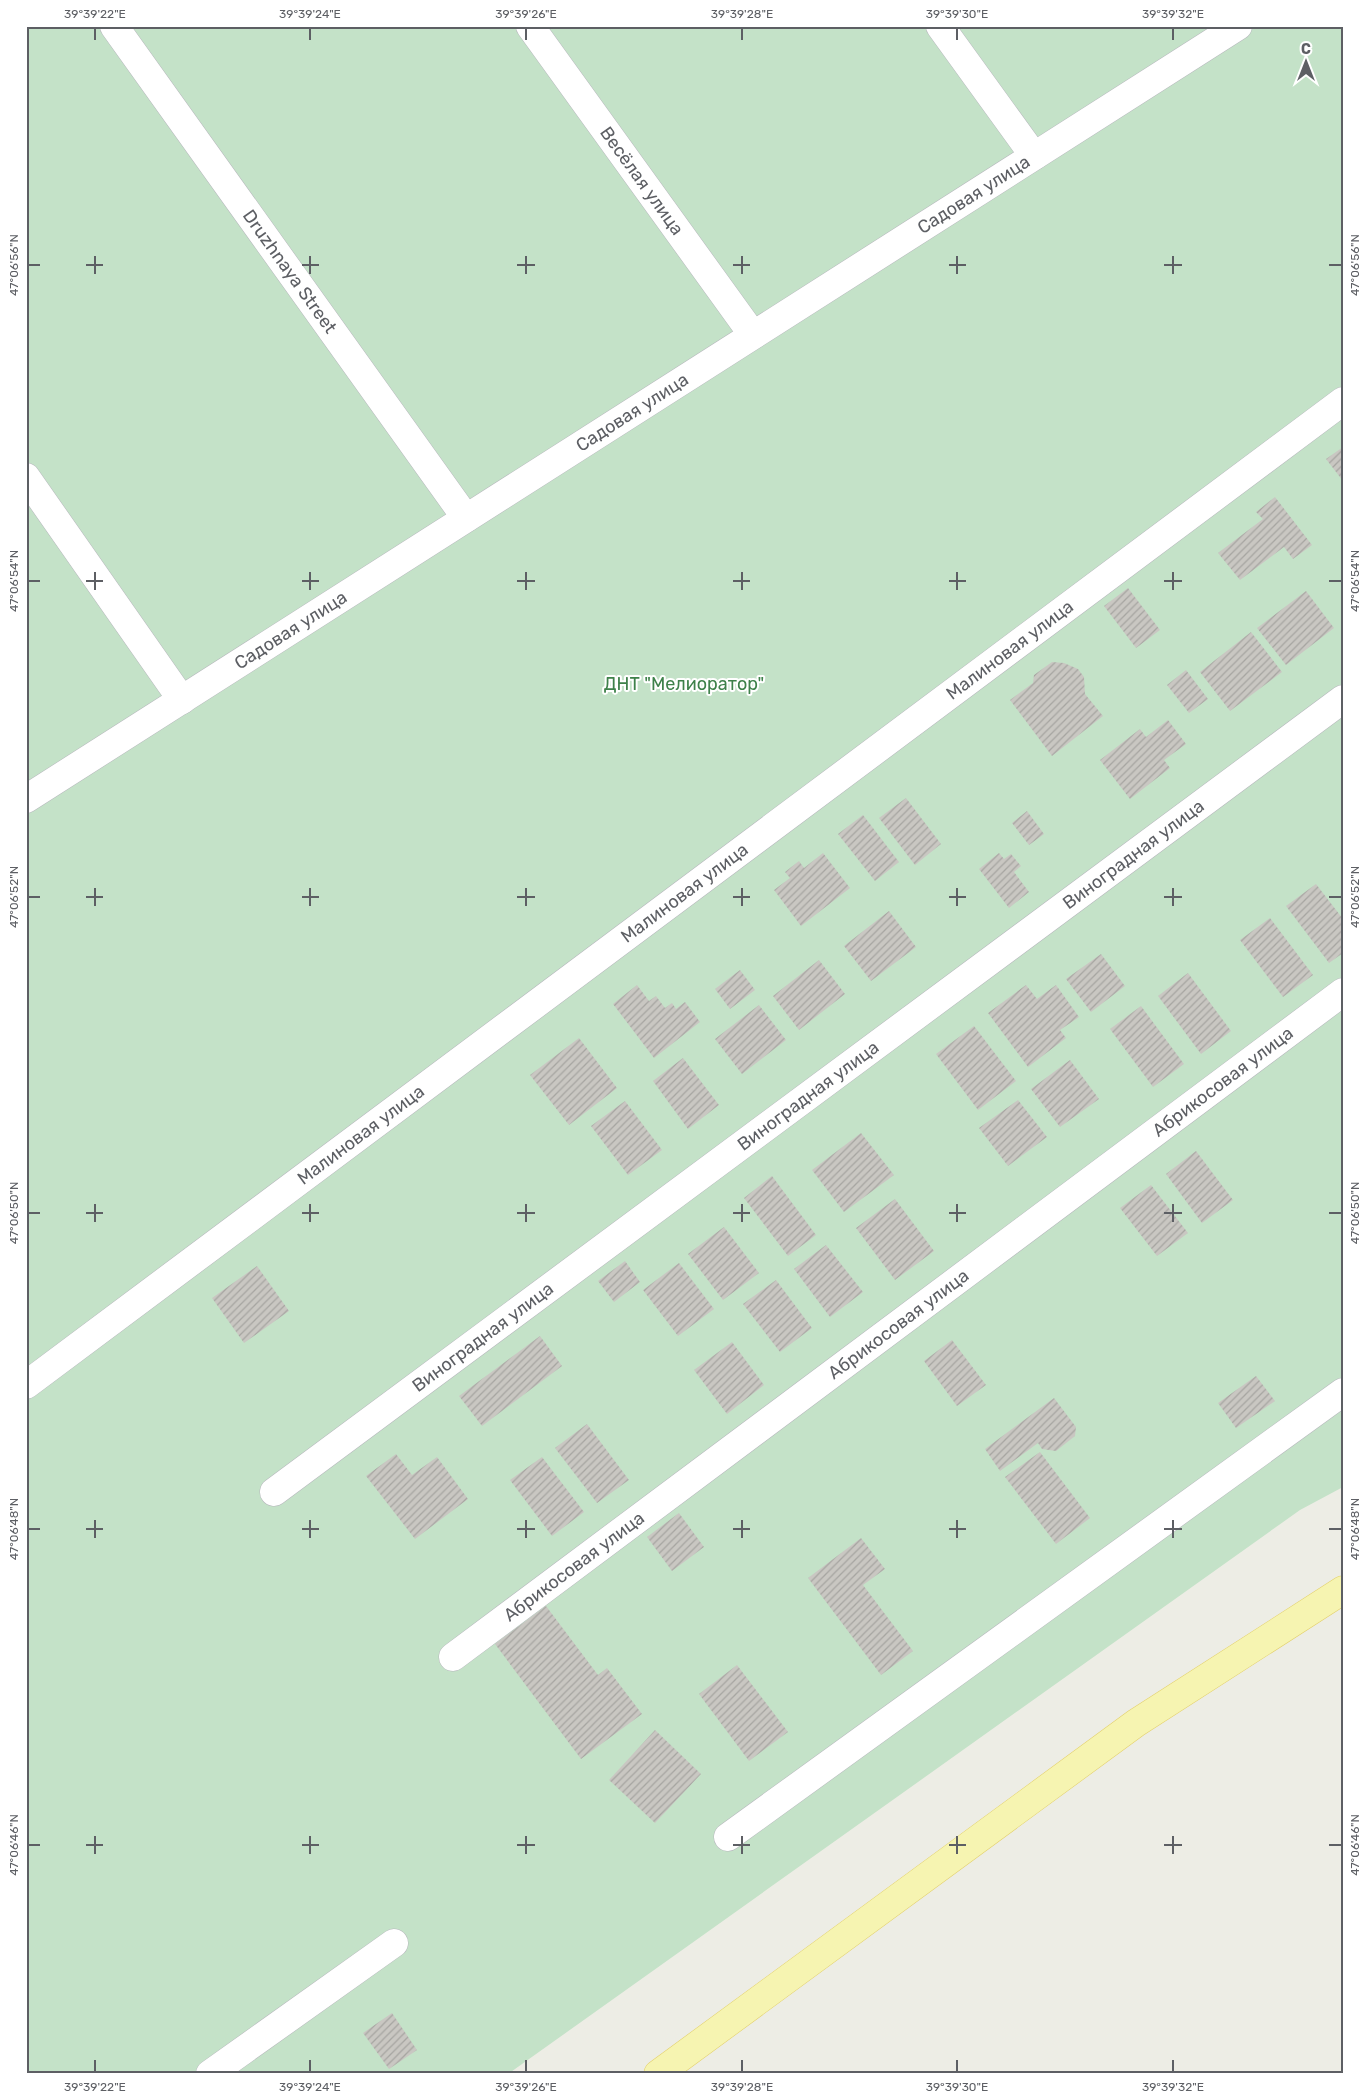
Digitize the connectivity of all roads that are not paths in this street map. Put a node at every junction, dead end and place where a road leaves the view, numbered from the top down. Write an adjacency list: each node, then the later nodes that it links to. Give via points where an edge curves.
1 (114, 26): 9 (lane, Druzhnaya Street)
2 (530, 26): 6 (lane, Весёлая улица)
3 (940, 26): 5 (lane)
4 (1238, 26): 5 (lane, Садовая улица)
5 (1034, 156): 6 (lane, Садовая улица)
6 (753, 335): 9 (lane, Садовая улица)
7 (1343, 401): 14 (lane, Малиновая улица)
8 (26, 477): 11 (lane)
9 (466, 518): 11 (lane, Садовая улица)
10 (1343, 699): 16 (lane, Виноградная улица)
11 (182, 700): 12 (lane, Садовая улица)
12 (26, 799)
13 (1343, 992): 18 (lane, Абрикосовая улица)
14 (26, 1384)
15 (1343, 1392): 19 (lane)
16 (274, 1492)
17 (1343, 1590): 22 (main road, via 1136,1723)
18 (453, 1657)
19 (728, 1837)
20 (394, 1943): 21 (lane)
21 (210, 2074)
22 (658, 2074)

